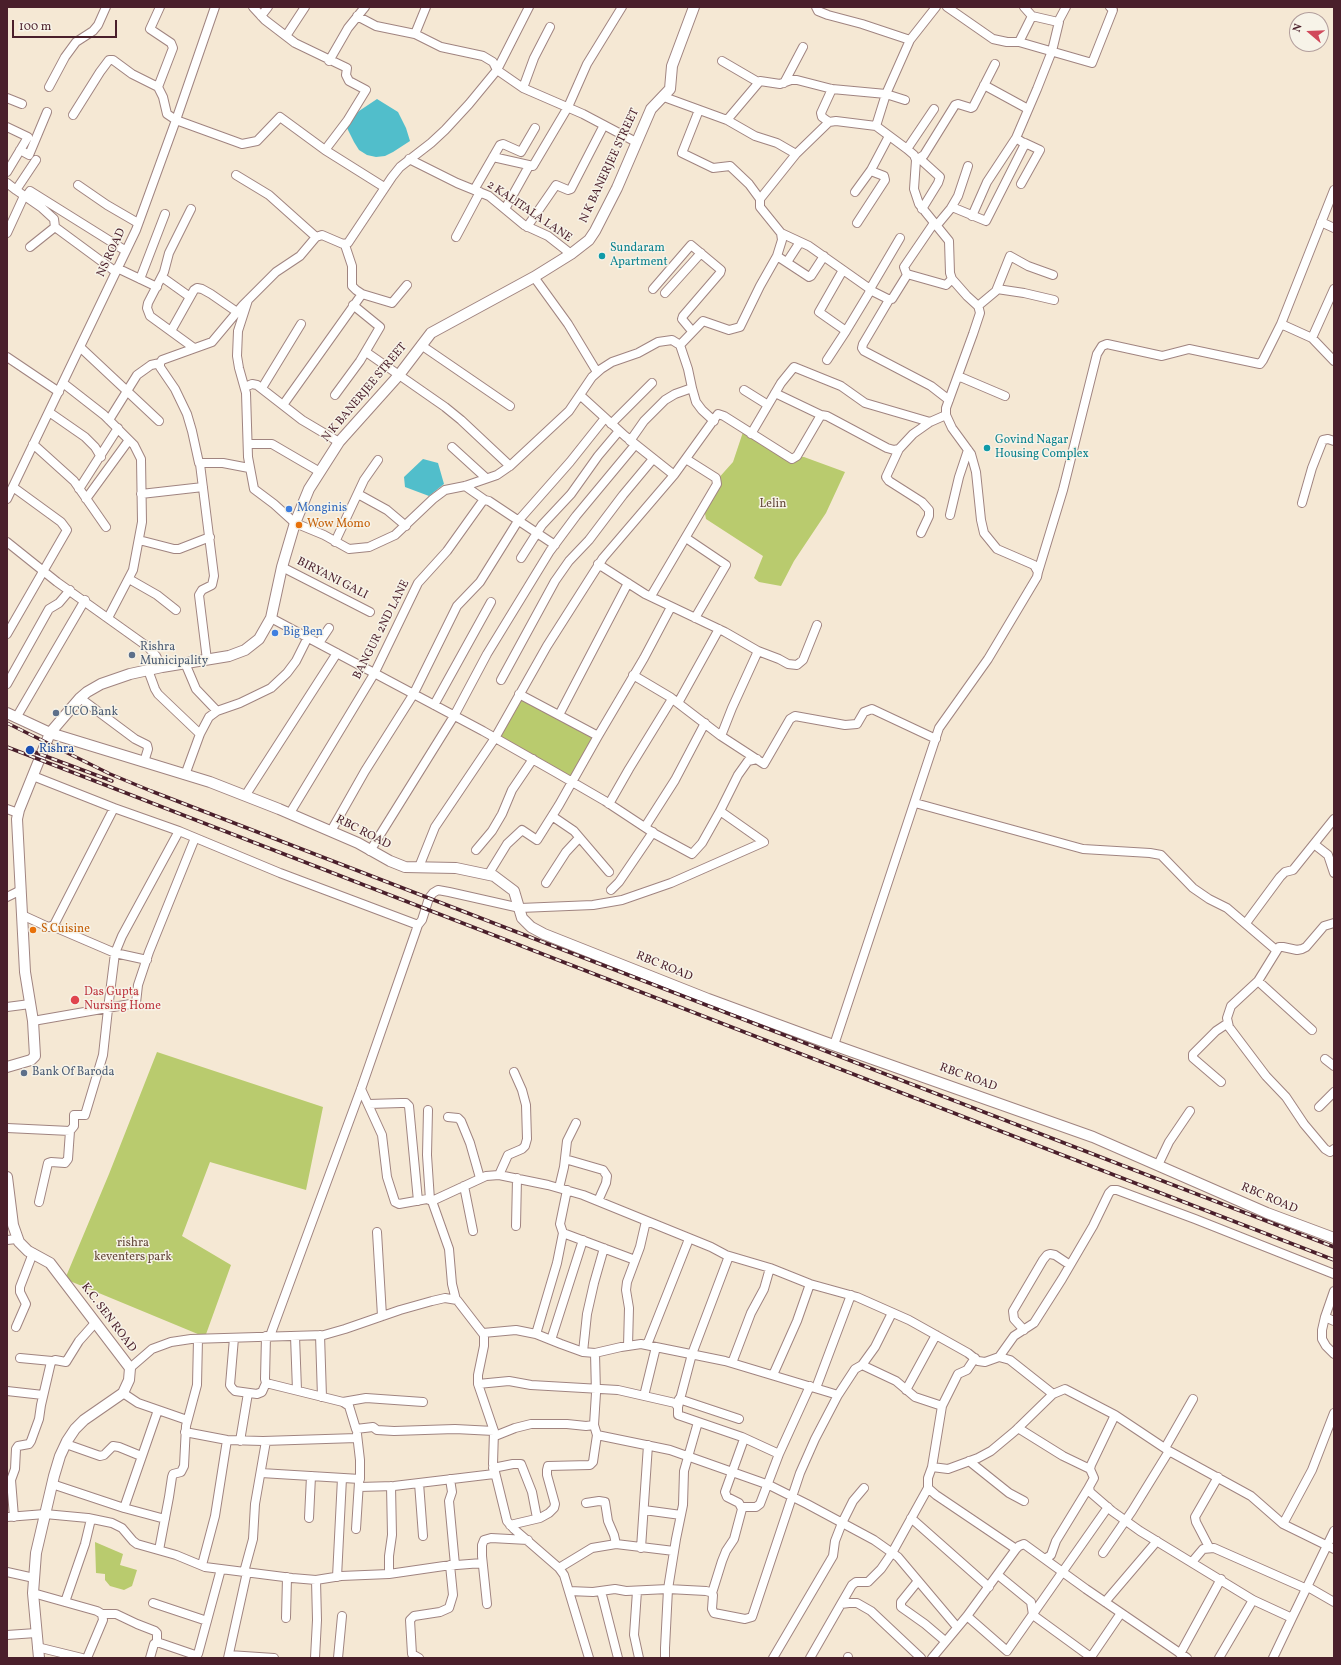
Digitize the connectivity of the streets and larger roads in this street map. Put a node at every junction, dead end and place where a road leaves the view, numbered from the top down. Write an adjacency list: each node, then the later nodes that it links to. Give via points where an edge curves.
1 (106, 7): 36 (street, via 98,25 76,42 65,57)
2 (160, 7): 37 (street, via 150,29 171,43 173,48)
3 (215, 7): 51 (street, NS ROAD)
4 (253, 7): 18 (street)
5 (268, 7): 18 (street)
6 (305, 7): 24 (street)
7 (365, 7): 19 (street)
8 (426, 7): 23 (street)
9 (529, 7): 32 (street)
10 (622, 7): 45 (street, via 587,64)
11 (694, 7): 41 (street, N K BANERJEE STREET, via 672,66 670,89)
12 (816, 7): 25 (street, via 818,11)
13 (936, 7): 25 (street)
14 (947, 7): 26 (street, via 993,38 1003,42)
15 (1024, 7): 20 (street)
16 (1066, 7): 21 (street)
17 (1110, 7): 28 (street, via 1113,11 1093,63)
18 (261, 16): 24 (street)
19 (357, 16): 23 (street, via 376,26); 29 (street)
20 (1032, 16): 21 (street); 26 (street)
21 (1059, 22): 28 (street)
22 (550, 27): 38 (street, via 534,58)
23 (415, 34): 32 (street, via 438,46 478,54 492,62)
24 (286, 36): 29 (street)
25 (910, 40): 40 (street)
26 (1019, 42): 28 (street)
27 (803, 48): 34 (street)
28 (1052, 51): 47 (street)
29 (329, 61): 64 (street, via 347,68 346,75 349,81 366,90)
30 (722, 61): 33 (street)
31 (995, 64): 35 (street)
32 (497, 70): 38 (street); 69 (street, via 445,130)
33 (758, 82): 34 (street); 52 (street)
34 (784, 82): 39 (street, via 797,80)
35 (984, 85): 47 (street); 67 (street, via 972,108 955,105 926,152)
36 (49, 87)
37 (158, 87): 50 (street, via 110,60); 51 (street, via 167,114)
38 (523, 88): 45 (street)
39 (832, 89): 40 (street); 53 (street, via 821,114)
40 (886, 94): 43 (street); 56 (street)
41 (664, 97): 48 (street); 60 (street, N K BANERJEE STREET, via 651,109)
42 (7, 98): 44 (street)
43 (905, 100)
44 (22, 104)
45 (568, 107): 55 (street); 70 (street, via 534,164)
46 (934, 109): 62 (street)
47 (1028, 109): 59 (street)
48 (699, 110): 52 (street); 84 (street, via 682,153 713,168 730,166)
49 (47, 112): 63 (street, via 29,155)
50 (73, 115)
51 (176, 120): 64 (street, via 242,144 257,141 280,116); 92 (street, NS ROAD)
52 (727, 120): 65 (street)
53 (829, 122): 56 (street, via 836,120); 65 (street)
54 (7, 126): 63 (street, via 28,137)
55 (604, 126): 60 (street); 96 (street, via 571,188 568,190 556,185)
56 (876, 126): 58 (street)
57 (535, 128): 66 (street, via 521,152 502,144)
58 (889, 136): 62 (street); 72 (street)
59 (1016, 138): 61 (street); 90 (street, via 988,180)
60 (636, 142): 108 (street, N K BANERJEE STREET, via 601,221 589,240)
61 (1025, 143): 76 (street, via 1040,151); 90 (street, via 986,221)
62 (908, 149): 67 (street)
63 (20, 150): 73 (street)
64 (325, 150): 78 (street)
65 (796, 154): 84 (street)
66 (494, 157): 70 (street); 81 (street)
67 (917, 159): 88 (street, via 914,189); 88 (street, via 940,177)
68 (36, 160): 79 (street)
69 (409, 160): 78 (street); 81 (street, 2 KALITALA LANE)
70 (529, 166): 87 (street)
71 (968, 166): 85 (street)
72 (870, 171): 82 (street); 93 (street, via 884,176 884,180)
73 (7, 172)
74 (236, 175): 100 (street, via 269,195)
75 (7, 183): 79 (street)
76 (1022, 184)
77 (78, 185): 92 (street, via 106,206)
78 (384, 187): 104 (street)
79 (16, 190): 83 (street)
80 (1334, 190): 91 (street)
81 (477, 191): 87 (street, 2 KALITALA LANE, via 489,196); 101 (street)
82 (855, 192)
83 (25, 197): 95 (street, via 54,219); 98 (street); 106 (street, via 30,190)
84 (760, 199): 99 (street, via 760,207)
85 (951, 208): 90 (street); 94 (street)
86 (191, 209): 116 (street, via 169,253)
87 (505, 209): 96 (street, 2 KALITALA LANE)
88 (922, 209): 94 (street)
89 (165, 214): 118 (street)
90 (972, 216)
91 (1321, 222): 97 (street); 136 (street)
92 (138, 223): 106 (street, NS ROAD)
93 (857, 223)
94 (936, 224): 114 (street, via 904,267); 119 (street, via 950,244)
95 (55, 227): 105 (street); 112 (street)
96 (527, 227): 108 (street, 2 KALITALA LANE, via 548,236)
97 (1334, 228)
98 (7, 233)
99 (781, 233): 103 (street); 109 (street, via 782,240)
100 (316, 237): 104 (street, via 326,236); 129 (street, via 300,256 276,272)
101 (456, 237)
102 (900, 238): 125 (street)
103 (800, 242): 110 (street); 111 (street)
104 (345, 245): 127 (street, via 352,266 352,286)
105 (30, 247)
106 (126, 252): 112 (street, NS ROAD)
107 (701, 253): 122 (street, via 690,245); 126 (street); 138 (street, via 721,271 683,316 682,319)
108 (571, 254): 117 (street, N K BANERJEE STREET)
109 (777, 256): 111 (street); 138 (street, via 740,328 729,330 703,321)
110 (824, 256): 111 (street, via 810,277); 113 (street)
111 (787, 262)
112 (117, 270): 118 (street); 143 (street, NS ROAD)
113 (843, 270): 125 (street); 139 (street, via 819,312)
114 (907, 274): 119 (street, via 946,284); 130 (street)
115 (1053, 275): 123 (street, via 1010,256)
116 (162, 277): 121 (street); 128 (street)
117 (534, 277): 141 (street, N K BANERJEE STREET, via 437,329); 150 (street, via 568,324)
118 (140, 279): 121 (street)
119 (952, 279): 133 (street)
120 (406, 285): 127 (street, via 392,303)
121 (157, 287): 137 (street, via 148,303 148,313)
122 (653, 289)
123 (997, 289): 131 (street); 133 (street)
124 (1334, 289): 140 (street)
125 (870, 290): 130 (street); 139 (street)
126 (665, 293)
127 (362, 294): 132 (street)
128 (190, 297): 134 (street, via 194,290 202,289); 137 (street)
129 (248, 300): 134 (street); 155 (street, via 237,336 237,363)
130 (889, 300): 165 (street, via 862,348 930,386)
131 (1054, 300)
132 (353, 305): 145 (street, via 380,327); 166 (street)
133 (978, 306): 152 (street, via 980,313)
134 (236, 312): 144 (street, via 212,342)
135 (301, 324): 156 (street)
136 (1281, 324): 140 (street); 226 (street, via 1260,364 1189,349 1162,356 1107,344 1102,346 1097,354 1063,490)
137 (171, 331): 144 (street)
138 (692, 331): 142 (street)
139 (846, 331): 147 (street)
140 (1312, 338): 148 (street)
141 (421, 345): 151 (street, N K BANERJEE STREET); 168 (street)
142 (680, 345): 150 (street, via 672,340 662,341 612,362); 157 (street)
143 (80, 347): 153 (street, NS ROAD); 159 (street)
144 (194, 348): 149 (street)
145 (366, 352): 151 (street); 163 (street)
146 (7, 357): 160 (street)
147 (827, 360)
148 (1334, 361)
149 (160, 363): 159 (street, via 137,375); 193 (street, via 187,414)
150 (597, 372): 161 (street)
151 (399, 375): 182 (street, N K BANERJEE STREET); 194 (street, via 461,420)
152 (958, 376): 164 (street); 165 (street)
153 (63, 383): 160 (street, NS ROAD); 172 (street)
154 (652, 383): 174 (street)
155 (245, 387): 156 (street, via 252,384); 185 (street)
156 (262, 388): 166 (street)
157 (692, 388): 175 (street, via 698,406); 183 (street, via 665,400 644,421)
158 (744, 390): 167 (street)
159 (126, 391): 172 (street); 173 (street)
160 (58, 392): 169 (street, NS ROAD)
161 (580, 394): 174 (street); 194 (street, via 562,418)
162 (775, 394): 167 (street); 170 (street); 176 (street, via 794,367 841,386 865,403)
163 (335, 395)
164 (1005, 396)
165 (949, 400): 171 (street)
166 (283, 405): 182 (street, via 302,420)
167 (768, 405): 179 (street)
168 (510, 406)
169 (49, 412): 184 (street, NS ROAD); 189 (street, via 85,437)
170 (820, 415): 179 (street, via 797,456 792,459); 187 (street, via 827,416 887,448)
171 (946, 415): 176 (street); 188 (street)
172 (109, 420): 177 (street)
173 (159, 421)
174 (608, 421): 178 (street); 210 (street)
175 (714, 421): 179 (street, via 718,414 721,414); 191 (street)
176 (930, 422): 187 (street, via 913,434)
177 (118, 428): 180 (street); 189 (street)
178 (619, 431): 183 (street); 215 (street, via 571,494)
179 (751, 434)
180 (129, 440): 203 (street, via 141,459); 206 (street)
181 (1334, 441): 208 (street, via 1323,440)
182 (340, 442): 196 (street, N K BANERJEE STREET)
183 (633, 443): 190 (street); 221 (street)
184 (33, 444): 200 (street, NS ROAD); 202 (street, via 74,481)
185 (248, 444): 195 (street); 196 (street, via 272,444)
186 (452, 447): 198 (street)
187 (899, 449): 214 (street, via 886,477 922,502 929,510)
188 (968, 450): 209 (street); 226 (street, via 976,472 984,533 998,549 1034,565)
189 (101, 457): 202 (street)
190 (653, 459): 197 (street); 253 (street, via 555,581)
191 (686, 459): 197 (street); 217 (street, via 717,481)
192 (378, 460): 204 (street)
193 (200, 464): 195 (street, via 223,463); 201 (street)
194 (510, 466): 198 (street, via 497,475)
195 (249, 468): 211 (street, via 254,490)
196 (320, 472): 211 (street, N K BANERJEE STREET, via 309,489)
197 (674, 475): 223 (street)
198 (486, 478): 199 (street)
199 (465, 486): 207 (street); 212 (street, via 440,492)
200 (13, 487): 205 (street, NS ROAD); 225 (street, via 66,528 66,534)
201 (203, 487): 203 (street); 216 (street)
202 (79, 489): 206 (street)
203 (141, 494): 218 (street, via 142,522)
204 (358, 494): 212 (street, via 387,510); 220 (street)
205 (7, 499)
206 (86, 499): 213 (street)
207 (485, 500): 210 (street); 251 (street, BANGUR 2ND LANE, via 447,551 418,583)
208 (1302, 503)
209 (950, 515)
210 (518, 521): 215 (street); 256 (street, via 480,582 457,606)
211 (295, 523): 220 (street); 224 (street, N K BANERJEE STREET)
212 (406, 526): 220 (street, via 395,535 367,548 349,549)
213 (106, 527)
214 (921, 533)
215 (536, 534): 221 (street); 222 (street)
216 (210, 537): 218 (street, via 179,549); 247 (street, via 214,581 200,591 198,599)
217 (686, 538): 230 (street); 238 (street, via 726,565)
218 (139, 540): 227 (street, via 134,570)
219 (7, 542): 225 (street)
220 (335, 542)
221 (555, 545): 262 (street, via 487,654)
222 (521, 558)
223 (598, 564): 228 (street); 255 (street)
224 (282, 567): 235 (street, BIRYANI GALI); 237 (street, N K BANERJEE STREET)
225 (43, 570): 229 (street); 242 (street)
226 (1038, 572): 270 (street, via 1037,578 988,659 939,728)
227 (129, 579): 234 (street, via 157,595); 236 (street)
228 (628, 583): 230 (street); 263 (street)
229 (70, 590): 231 (street); 254 (street, via 59,603 49,609)
230 (651, 596): 233 (street)
231 (85, 600): 236 (street); 261 (street)
232 (491, 602): 259 (street)
233 (671, 607): 238 (street); 252 (street)
234 (176, 610)
235 (370, 612)
236 (108, 618): 249 (street, via 148,647)
237 (271, 618): 243 (street); 247 (street, N K BANERJEE STREET, via 259,639 245,650)
238 (696, 618): 241 (street)
239 (818, 625): 245 (street, via 803,660 797,665 788,664)
240 (329, 628): 244 (street)
241 (719, 629): 245 (street); 258 (street)
242 (7, 634)
243 (308, 637): 244 (street); 260 (street, via 296,661 271,688)
244 (319, 643): 246 (street)
245 (758, 651): 268 (street)
246 (337, 653): 251 (street); 277 (street)
247 (207, 660): 248 (street, N K BANERJEE STREET)
248 (185, 663): 249 (street, N K BANERJEE STREET); 260 (street, via 196,689)
249 (162, 667): 250 (street, N K BANERJEE STREET)
250 (148, 670): 257 (street, N K BANERJEE STREET, via 110,680); 266 (street, via 158,694)
251 (374, 674): 256 (street); 284 (street, BANGUR 2ND LANE)
252 (633, 676): 258 (street); 267 (street)
253 (501, 680)
254 (7, 684)
255 (519, 694): 263 (street); 269 (street)
256 (413, 695): 259 (street); 289 (street, via 365,771)
257 (80, 698): 265 (street, N K BANERJEE STREET); 273 (street, via 147,745)
258 (675, 701): 264 (street); 279 (street, via 629,769)
259 (434, 705): 262 (street)
260 (217, 711): 266 (street, via 209,717)
261 (12, 716): 265 (street, RBC ROAD)
262 (454, 716): 269 (street); 295 (street)
263 (559, 716): 267 (street)
264 (705, 723): 268 (street); 287 (street, via 675,780)
265 (50, 733): 273 (street, RBC ROAD); 275 (street)
266 (200, 734): 274 (street)
267 (598, 736): 276 (street)
268 (721, 736): 272 (street)
269 (495, 738): 271 (street); 296 (street, via 435,827)
270 (936, 739): 272 (street, via 872,709 864,712 857,724 845,725 794,716 790,718 764,764); 278 (street)
271 (533, 759): 276 (street); 294 (street, via 512,790 492,831)
272 (757, 759): 282 (street, via 748,761 738,775)
273 (144, 762): 274 (street, RBC ROAD)
274 (185, 774): 277 (street, RBC ROAD)
275 (33, 776): 280 (street); 283 (street)
276 (572, 781): 279 (street); 285 (street)
277 (245, 796): 284 (street, RBC ROAD)
278 (915, 803): 306 (street, via 1083,849 1161,855 1193,888 1209,900 1227,908); 320 (street)
279 (609, 804): 287 (street)
280 (114, 808): 288 (street); 309 (street)
281 (7, 809): 283 (street)
282 (720, 811): 290 (street, via 702,843 692,854); 304 (street, via 764,842 671,883 622,900 593,905)
283 (18, 813): 301 (street)
284 (290, 813): 289 (street, RBC ROAD)
285 (552, 816): 292 (street, via 574,831); 299 (street, via 537,840 522,830 507,844)
286 (1334, 819): 293 (street)
287 (645, 827): 290 (street)
288 (179, 831): 291 (street); 311 (street)
289 (331, 832): 295 (street, RBC ROAD)
290 (652, 832): 302 (street)
291 (196, 838): 308 (street); 312 (street)
292 (579, 838): 297 (street); 300 (street, via 566,852)
293 (1314, 844): 298 (street, via 1328,855); 306 (street, via 1293,870 1285,872 1280,877)
294 (476, 850)
295 (370, 851): 296 (street, RBC ROAD, via 404,866)
296 (419, 867): 299 (street, RBC ROAD, via 456,868)
297 (610, 872)
298 (1334, 873)
299 (488, 874): 304 (street, RBC ROAD, via 514,891)
300 (546, 883)
301 (21, 890): 303 (street); 305 (street)
302 (611, 890)
303 (7, 897)
304 (520, 908): 308 (street, via 438,890 430,898); 320 (street, RBC ROAD, via 522,918 544,934 708,999)
305 (22, 916): 309 (street); 314 (street, via 25,972)
306 (1246, 923): 310 (street)
307 (1334, 923): 310 (street, via 1324,926 1302,949 1279,947)
308 (418, 925): 326 (street)
309 (52, 926): 311 (street)
310 (1276, 950): 313 (street)
311 (115, 953): 312 (street); 316 (street)
312 (147, 960): 316 (street, via 138,985 136,1003)
313 (1258, 981): 318 (street, via 1231,1006); 319 (street)
314 (30, 1004): 315 (street); 317 (street)
315 (7, 1007)
316 (108, 1009): 317 (street); 335 (street, via 104,1055 99,1072 85,1114 74,1115 74,1126)
317 (33, 1021): 323 (street, via 35,1057)
318 (1228, 1023): 325 (street, via 1193,1054 1193,1058); 336 (street, via 1266,1076 1286,1097 1325,1148)
319 (1312, 1030)
320 (834, 1045): 338 (street, RBC ROAD, via 1093,1137)
321 (1325, 1058): 322 (street)
322 (1334, 1066)
323 (7, 1067)
324 (514, 1072): 339 (street, via 526,1105 527,1139 522,1149 508,1155)
325 (1221, 1082)
326 (361, 1089): 328 (street); 381 (street)
327 (1334, 1092): 329 (street)
328 (369, 1104): 347 (street, via 382,1135 386,1172 394,1200 399,1204); 347 (street, via 406,1103 409,1106)
329 (1319, 1107)
330 (428, 1110): 346 (street, via 427,1155)
331 (1190, 1111): 338 (street)
332 (448, 1117): 341 (street, via 461,1121)
333 (576, 1123): 337 (street, via 566,1141)
334 (7, 1128): 335 (street)
335 (70, 1130): 349 (street, via 68,1159 65,1163 48,1163)
336 (1333, 1153)
337 (565, 1159): 344 (street); 348 (street, via 603,1170 607,1176 606,1183)
338 (1158, 1164): 356 (street, RBC ROAD, via 1267,1213)
339 (499, 1175): 341 (street); 342 (street)
340 (7, 1177): 357 (street, K.C. SEN ROAD, via 13,1225)
341 (480, 1178): 343 (street)
342 (517, 1178): 344 (street); 351 (street)
343 (464, 1186): 346 (street); 352 (street)
344 (559, 1188): 345 (street)
345 (567, 1190): 348 (street); 354 (street, via 560,1224)
346 (432, 1200): 347 (street); 369 (street, via 449,1249)
347 (418, 1201)
348 (598, 1201): 350 (street)
349 (39, 1202)
350 (646, 1221): 355 (street); 362 (street)
351 (516, 1226)
352 (472, 1231)
353 (377, 1232): 371 (street)
354 (563, 1233): 358 (street); 378 (street)
355 (689, 1238): 361 (street); 387 (street, via 655,1322)
356 (1334, 1238)
357 (12, 1239): 360 (street, K.C. SEN ROAD)
358 (583, 1240): 359 (street); 385 (street)
359 (604, 1248): 362 (street); 388 (street, via 587,1314)
360 (33, 1253): 374 (street, K.C. SEN ROAD, via 50,1263); 375 (street, via 20,1287 26,1304)
361 (728, 1256): 364 (street); 390 (street)
362 (635, 1260): 386 (street, via 626,1290 629,1308)
363 (1070, 1265): 365 (street, via 1109,1193 1117,1190); 376 (street, via 1034,1323); 376 (street, via 1050,1254 1043,1260 1013,1311 1014,1319)
364 (770, 1268): 366 (street); 396 (street, via 764,1289 751,1313)
365 (1334, 1274)
366 (810, 1284): 368 (street); 399 (street, via 797,1321)
367 (1334, 1291): 372 (street)
368 (851, 1295): 370 (street); 403 (street)
369 (456, 1300): 371 (street, via 445,1298); 377 (street)
370 (892, 1313): 380 (street); 397 (street, via 875,1347)
371 (382, 1316): 379 (street, via 334,1333)
372 (1325, 1317): 373 (street); 391 (street, via 1322,1339)
373 (1334, 1321)
374 (95, 1323): 395 (street, via 79,1341 66,1362); 398 (street, K.C. SEN ROAD)
375 (16, 1327)
376 (1024, 1330): 392 (street, via 1017,1332)
377 (483, 1332): 378 (street, via 516,1330); 401 (street)
378 (536, 1334): 385 (street)
379 (320, 1335): 382 (street); 413 (street)
380 (936, 1335): 394 (street); 405 (street)
381 (268, 1336): 382 (street); 383 (street); 400 (street)
382 (295, 1336): 404 (street)
383 (234, 1338): 384 (street); 408 (street, via 231,1386 235,1391)
384 (198, 1339): 398 (street, via 159,1346); 423 (street, via 197,1384)
385 (551, 1340): 388 (street)
386 (628, 1346): 387 (street); 389 (street)
387 (652, 1346): 390 (street); 412 (street)
388 (582, 1352): 389 (street)
389 (595, 1353): 402 (street)
390 (692, 1354): 396 (street); 417 (street)
391 (1334, 1354)
392 (999, 1357): 394 (street, via 985,1362); 409 (street, via 1010,1360)
393 (20, 1358): 395 (street)
394 (975, 1358): 418 (street, via 968,1370 958,1374)
395 (52, 1361): 410 (street)
396 (732, 1363): 399 (street)
397 (862, 1365): 405 (street, via 896,1381); 411 (street, via 855,1369)
398 (130, 1368): 407 (street, K.C. SEN ROAD, via 129,1380)
399 (772, 1375): 403 (street)
400 (266, 1383): 404 (street); 408 (street, via 260,1393)
401 (478, 1384): 402 (street, via 509,1381 531,1385); 430 (street)
402 (596, 1388): 412 (street); 425 (street)
403 (813, 1388): 411 (street); 440 (street)
404 (296, 1390): 413 (street)
405 (906, 1390): 418 (street, via 915,1397)
406 (7, 1391): 410 (street)
407 (123, 1393): 419 (street, via 135,1402); 437 (street, via 84,1420)
408 (248, 1393): 435 (street)
409 (1053, 1394): 421 (street, via 1065,1389); 426 (street)
410 (44, 1395): 443 (street, via 31,1441 16,1448)
411 (838, 1395): 462 (street, via 815,1439)
412 (644, 1396): 417 (street)
413 (322, 1397): 415 (street)
414 (1193, 1398): 439 (street)
415 (343, 1402): 416 (street, via 366,1398); 427 (street, via 349,1406)
416 (422, 1402)
417 (679, 1403): 422 (street); 424 (street, via 678,1415)
418 (942, 1406): 445 (street)
419 (158, 1410): 423 (street); 441 (street)
420 (1334, 1413): 429 (street)
421 (1115, 1415): 439 (street); 446 (street)
422 (739, 1419)
423 (187, 1420): 428 (street)
424 (698, 1422): 433 (street); 442 (street)
425 (594, 1425): 430 (street, via 531,1424); 431 (street)
426 (1018, 1428): 444 (street, via 991,1450); 446 (street, via 1063,1456)
427 (356, 1429): 430 (street, via 448,1429); 432 (street)
428 (185, 1432): 434 (street); 472 (street, via 183,1469 173,1474)
429 (1331, 1432): 479 (street)
430 (494, 1433): 447 (street)
431 (597, 1435): 438 (street); 474 (street, via 590,1465 548,1466 547,1475 555,1504 549,1513)
432 (357, 1438): 436 (street); 454 (street, via 360,1460)
433 (744, 1439): 440 (street); 448 (street)
434 (227, 1440): 435 (street); 498 (street, via 215,1516)
435 (240, 1441): 436 (street)
436 (266, 1442): 449 (street)
437 (66, 1444): 441 (street, via 100,1456 113,1446); 456 (street)
438 (648, 1445): 442 (street); 468 (street)
439 (1167, 1449): 451 (street); 477 (street)
440 (779, 1454): 457 (street)
441 (141, 1456): 467 (street)
442 (688, 1456): 448 (street); 470 (street, via 684,1471)
443 (11, 1458): 471 (street, via 15,1469 11,1480)
444 (968, 1461): 445 (street, via 948,1469); 463 (street)
445 (932, 1467): 461 (street)
446 (1090, 1469): 459 (street, via 1094,1478)
447 (494, 1471): 453 (street); 474 (street, via 513,1464 521,1464 532,1492); 480 (street)
448 (732, 1472): 457 (street); 465 (street, via 725,1494)
449 (261, 1473): 450 (street); 503 (street)
450 (312, 1476): 452 (street); 473 (street)
451 (1218, 1477): 479 (street, via 1251,1496); 487 (street, via 1195,1517)
452 (342, 1478): 454 (street); 508 (street)
453 (450, 1479): 455 (street); 499 (street)
454 (359, 1483): 458 (street); 481 (street)
455 (418, 1483): 458 (street); 483 (street)
456 (52, 1484): 467 (street); 469 (street)
457 (766, 1484): 462 (street); 465 (street, via 758,1506)
458 (391, 1486): 505 (street, via 392,1535)
459 (1089, 1487): 466 (street, via 1090,1492); 495 (street, via 1056,1541 1051,1555)
460 (864, 1488): 478 (street, via 853,1501)
461 (928, 1488): 475 (street); 490 (street)
462 (792, 1496): 478 (street); 520 (street, via 752,1617 745,1619 714,1613)
463 (1024, 1502)
464 (586, 1503): 486 (street, via 605,1502)
465 (742, 1507): 520 (street, via 734,1538 722,1561)
466 (1108, 1507): 477 (street); 504 (street)
467 (124, 1508): 472 (street)
468 (644, 1510): 470 (street); 488 (street)
469 (46, 1514): 471 (street); 476 (street); 509 (street, via 36,1553)
470 (681, 1515): 492 (street)
471 (10, 1517)
472 (165, 1518): 491 (street)
473 (309, 1518)
474 (537, 1518): 480 (street)
475 (910, 1518): 493 (street); 513 (street)
476 (91, 1519): 491 (street, via 119,1526 133,1541); 522 (street)
477 (1125, 1520): 485 (street); 494 (street)
478 (842, 1523): 493 (street); 558 (street, via 835,1540 833,1556)
479 (1283, 1524): 489 (street)
480 (510, 1525): 484 (street)
481 (356, 1529)
482 (1334, 1532): 489 (street)
483 (423, 1536)
484 (528, 1540): 497 (street, via 485,1539 482,1545); 500 (street)
485 (1157, 1541): 496 (street); 523 (street)
486 (616, 1544): 488 (street); 500 (street, via 592,1548)
487 (1209, 1547): 496 (street, via 1203,1549); 514 (street)
488 (641, 1548): 492 (street)
489 (1331, 1548): 514 (street)
490 (1016, 1549): 495 (street, via 1024,1544); 506 (street)
491 (159, 1550): 498 (street)
492 (674, 1551): 515 (street)
493 (892, 1553): 512 (street); 527 (street, via 871,1580 852,1585)
494 (1103, 1553)
495 (1045, 1559): 504 (street)
496 (1192, 1562): 510 (street)
497 (482, 1563): 499 (street); 526 (street)
498 (202, 1565): 501 (street)
499 (452, 1565): 505 (street); 553 (street, via 453,1595 449,1608 412,1617 410,1620 412,1654)
500 (559, 1568): 516 (street, via 564,1575)
501 (221, 1569): 503 (street); 535 (street)
502 (7, 1572): 509 (street)
503 (246, 1572): 507 (street); 544 (street)
504 (1062, 1572): 523 (street); 530 (street)
505 (389, 1574): 508 (street)
506 (998, 1575): 513 (street); 530 (street, via 1031,1602)
507 (287, 1577): 511 (street); 533 (street)
508 (337, 1577): 511 (street)
509 (34, 1578): 519 (street)
510 (1221, 1579): 521 (street); 543 (street)
511 (316, 1580): 551 (street)
512 (918, 1581): 536 (street); 539 (street, via 901,1602 901,1607)
513 (989, 1587): 532 (street)
514 (1307, 1588): 524 (street); 534 (street)
515 (668, 1589): 518 (street); 520 (street); 557 (street)
516 (568, 1591): 517 (street); 554 (street)
517 (601, 1591): 518 (street); 555 (street)
518 (637, 1591): 556 (street, via 634,1635)
519 (33, 1593): 522 (street); 537 (street)
520 (712, 1593)
521 (1253, 1600): 534 (street); 562 (street)
522 (65, 1602): 529 (street)
523 (1105, 1602): 528 (street)
524 (1334, 1602)
525 (154, 1604): 535 (street)
526 (487, 1604)
527 (841, 1604): 559 (street); 560 (street, via 857,1603 871,1611)
528 (1121, 1613): 543 (street); 545 (street)
529 (102, 1614): 540 (street, via 116,1614 155,1631); 548 (street, via 103,1620)
530 (1033, 1615): 532 (street, via 1006,1651); 545 (street)
531 (342, 1616): 552 (street)
532 (967, 1616): 536 (street)
533 (286, 1618)
534 (1292, 1618): 563 (street)
535 (208, 1621): 542 (street, via 199,1652)
536 (957, 1627): 539 (street)
537 (36, 1633): 538 (street); 541 (street)
538 (7, 1635)
539 (945, 1641): 561 (street)
540 (157, 1642): 542 (street); 549 (street)
541 (37, 1647): 546 (street); 547 (street)
542 (195, 1656)
543 (1184, 1656)
544 (229, 1657): 550 (street)
545 (1092, 1657)
546 (39, 1658)
547 (82, 1658)
548 (87, 1658)
549 (150, 1658)
550 (274, 1658)
551 (315, 1658)
552 (338, 1658)
553 (419, 1658)
554 (589, 1658)
555 (618, 1658)
556 (639, 1658)
557 (665, 1658)
558 (773, 1658)
559 (810, 1658)
560 (921, 1658)
561 (932, 1658)
562 (1219, 1658)
563 (1273, 1658)

